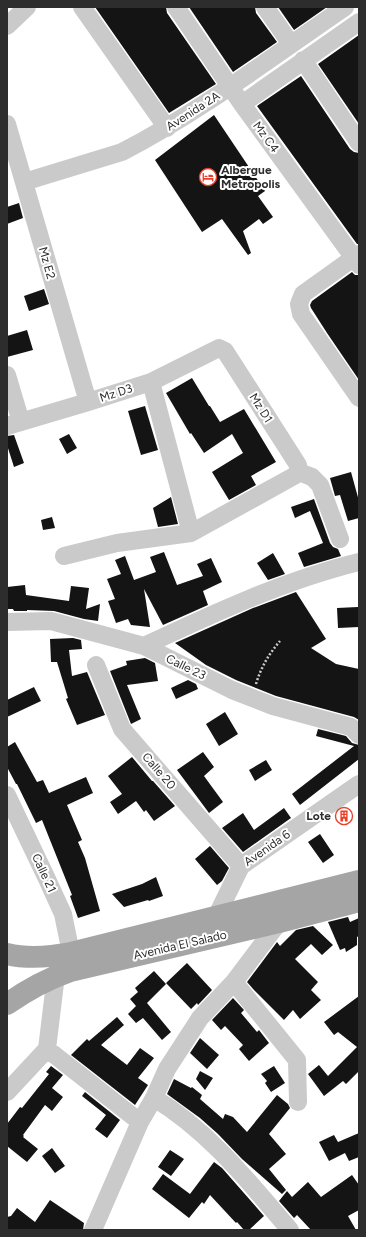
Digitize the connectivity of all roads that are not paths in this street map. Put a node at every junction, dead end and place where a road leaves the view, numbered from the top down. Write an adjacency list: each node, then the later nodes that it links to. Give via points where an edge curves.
1 (27, 7): 7 (street)
2 (82, 7): 13 (street)
3 (176, 7): 10 (street, Mz C4)
4 (265, 7): 8 (street)
5 (345, 7): 6 (street); 8 (street, Avenida 2A)
6 (358, 23): 9 (street)
7 (7, 26)
8 (291, 44): 10 (street, Avenida 2A)
9 (303, 60): 11 (street); 14 (street)
10 (230, 87): 11 (street, Mz C4); 13 (street, Avenida 2A)
11 (242, 104): 17 (street, Mz C4)
12 (7, 124): 15 (street, Mz E2)
13 (167, 128): 16 (street, Avenida 2A, via 122,152)
14 (359, 143)
15 (11, 150): 16 (street, Mz E2)
16 (24, 182): 22 (street, Mz E2)
17 (357, 259): 21 (street, via 303,294 299,304 301,314)
18 (219, 348): 20 (street, Mz D3); 24 (street, Mz D1, via 225,351 298,465)
19 (7, 375): 23 (street)
20 (151, 382): 22 (street, Mz D3); 25 (street)
21 (359, 398)
22 (88, 402): 23 (street, Mz D3)
23 (14, 424)
24 (299, 472): 25 (street); 26 (street, via 312,477 320,485)
25 (191, 533): 27 (street, via 117,543)
26 (340, 538)
27 (64, 556)
28 (359, 562): 30 (street, via 291,583)
29 (7, 622): 30 (street, Calle 23, via 51,621)
30 (144, 646): 32 (street, Calle 23, via 232,690 273,706 351,727)
31 (96, 665): 35 (street, Calle 20, via 122,728)
32 (359, 735)
33 (359, 784): 35 (street, Avenida 6)
34 (7, 795): 40 (street, Calle 21, via 62,914)
35 (241, 866): 38 (street, Avenida 6)
36 (359, 881): 38 (main road, Avenida El Salado)
37 (359, 901): 39 (main road, Avenida El Salado)
38 (216, 916): 40 (main road, Avenida El Salado)
39 (279, 922): 42 (main road, Avenida El Salado); 43 (street)
40 (71, 953): 41 (main road, Avenida El Salado, via 34,957)
41 (7, 954)
42 (56, 975): 44 (main road, Avenida El Salado); 45 (street)
43 (234, 982): 47 (street, via 200,1018 167,1069); 48 (street, via 297,1060)
44 (7, 1004)
45 (47, 1049): 46 (street); 49 (street)
46 (7, 1092)
47 (154, 1098): 49 (street); 51 (street, via 209,1140)
48 (298, 1102)
49 (140, 1122): 50 (street)
50 (93, 1230)
51 (290, 1230)

